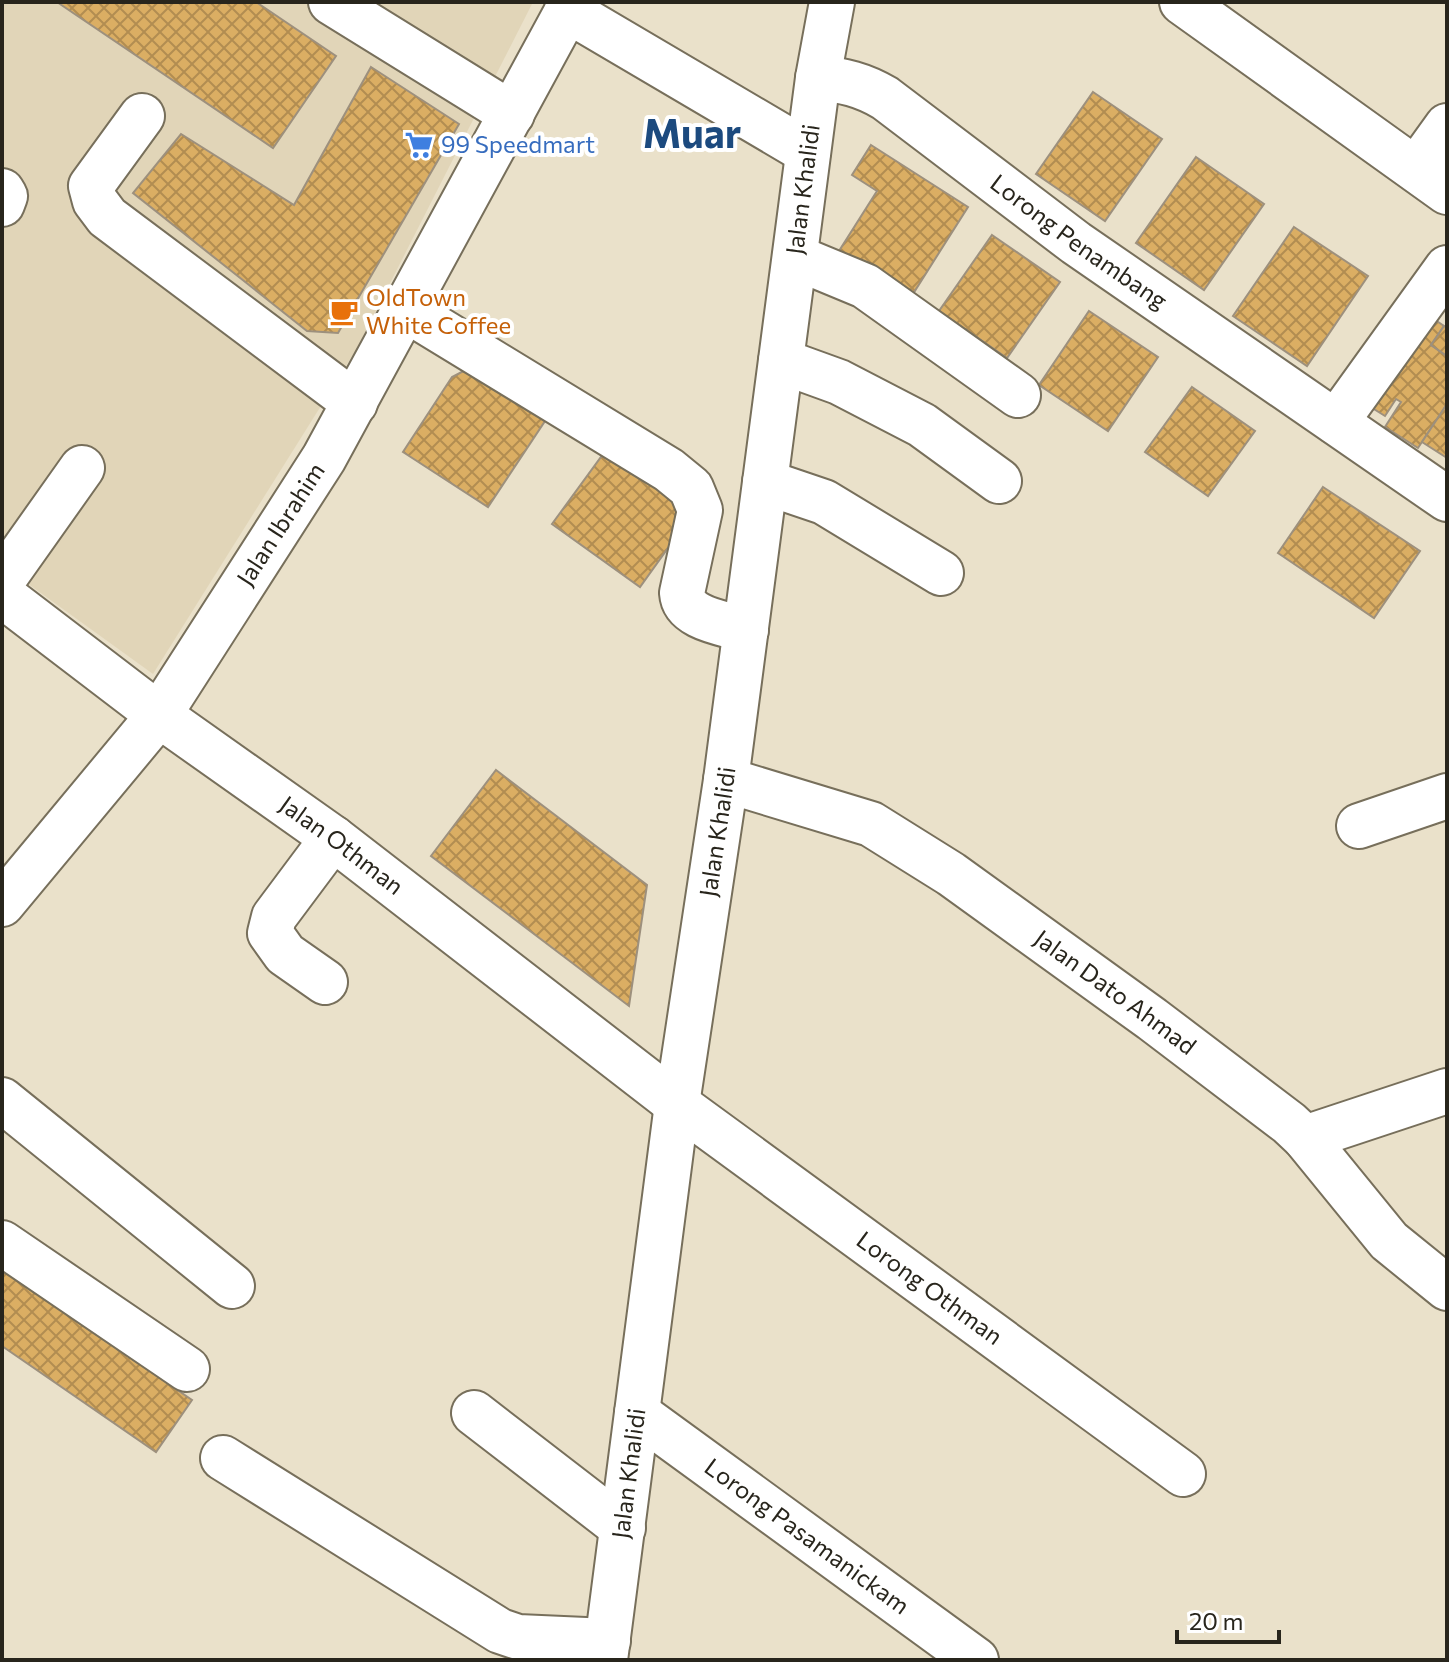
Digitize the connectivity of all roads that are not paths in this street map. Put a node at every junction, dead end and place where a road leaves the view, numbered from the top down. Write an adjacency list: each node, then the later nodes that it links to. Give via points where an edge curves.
1 (331, 2): 6 (street)
2 (832, 2): 5 (street, Jalan Khalidi)
3 (1182, 2): 10 (street)
4 (569, 6): 6 (street, Jalan Ibrahim); 9 (street)
5 (818, 78): 9 (street, Jalan Khalidi); 19 (street, Lorong Penambang, via 866,86 885,98 1076,243)
6 (512, 114): 15 (street, Jalan Ibrahim)
7 (142, 116): 18 (street, via 91,186 95,201 107,217)
8 (1447, 126): 10 (street)
9 (808, 152): 13 (street, Jalan Khalidi)
10 (1431, 181)
11 (2, 191): 12 (street)
12 (2, 204)
13 (795, 257): 16 (street, Jalan Khalidi); 17 (street, via 865,286)
14 (1447, 268): 19 (street)
15 (405, 309): 18 (street, Jalan Ibrahim); 26 (street, via 691,488 700,510 683,603 691,612)
16 (781, 361): 21 (street, via 839,382 922,425); 22 (street, Jalan Khalidi)
17 (1018, 395)
18 (355, 403): 27 (street, Jalan Ibrahim)
19 (1336, 422): 23 (street, Lorong Penambang)
20 (82, 468): 25 (street)
21 (999, 481)
22 (765, 482): 24 (street, via 824,502); 26 (street, Jalan Khalidi)
23 (1447, 499)
24 (941, 573)
25 (6, 603): 27 (street, Jalan Othman)
26 (746, 630): 28 (street, Jalan Khalidi)
27 (159, 715): 31 (street, Jalan Othman); 32 (street, Jalan Ibrahim)
28 (726, 780): 36 (street, Jalan Khalidi); 37 (street, Jalan Dato Ahmad, via 871,824 951,874 1152,1019)
29 (1447, 796): 30 (street)
30 (1359, 826)
31 (333, 838): 33 (street, via 274,917 270,933 285,954); 36 (street, Jalan Othman)
32 (2, 904)
33 (325, 982)
34 (1447, 1091): 37 (street)
35 (2, 1100): 39 (street)
36 (677, 1104): 43 (street, Jalan Khalidi); 45 (street, Lorong Othman)
37 (1305, 1138): 40 (street, Jalan Dato Ahmad, via 1389,1241)
38 (2, 1243): 41 (street)
39 (232, 1286)
40 (1447, 1288)
41 (187, 1369)
42 (474, 1413): 46 (street)
43 (637, 1413): 46 (street, Jalan Khalidi); 48 (street, Lorong Pasamanickam)
44 (223, 1458): 47 (street, via 500,1631)
45 (1183, 1474)
46 (623, 1528): 47 (street, Jalan Khalidi)
47 (606, 1651)
48 (976, 1660)

